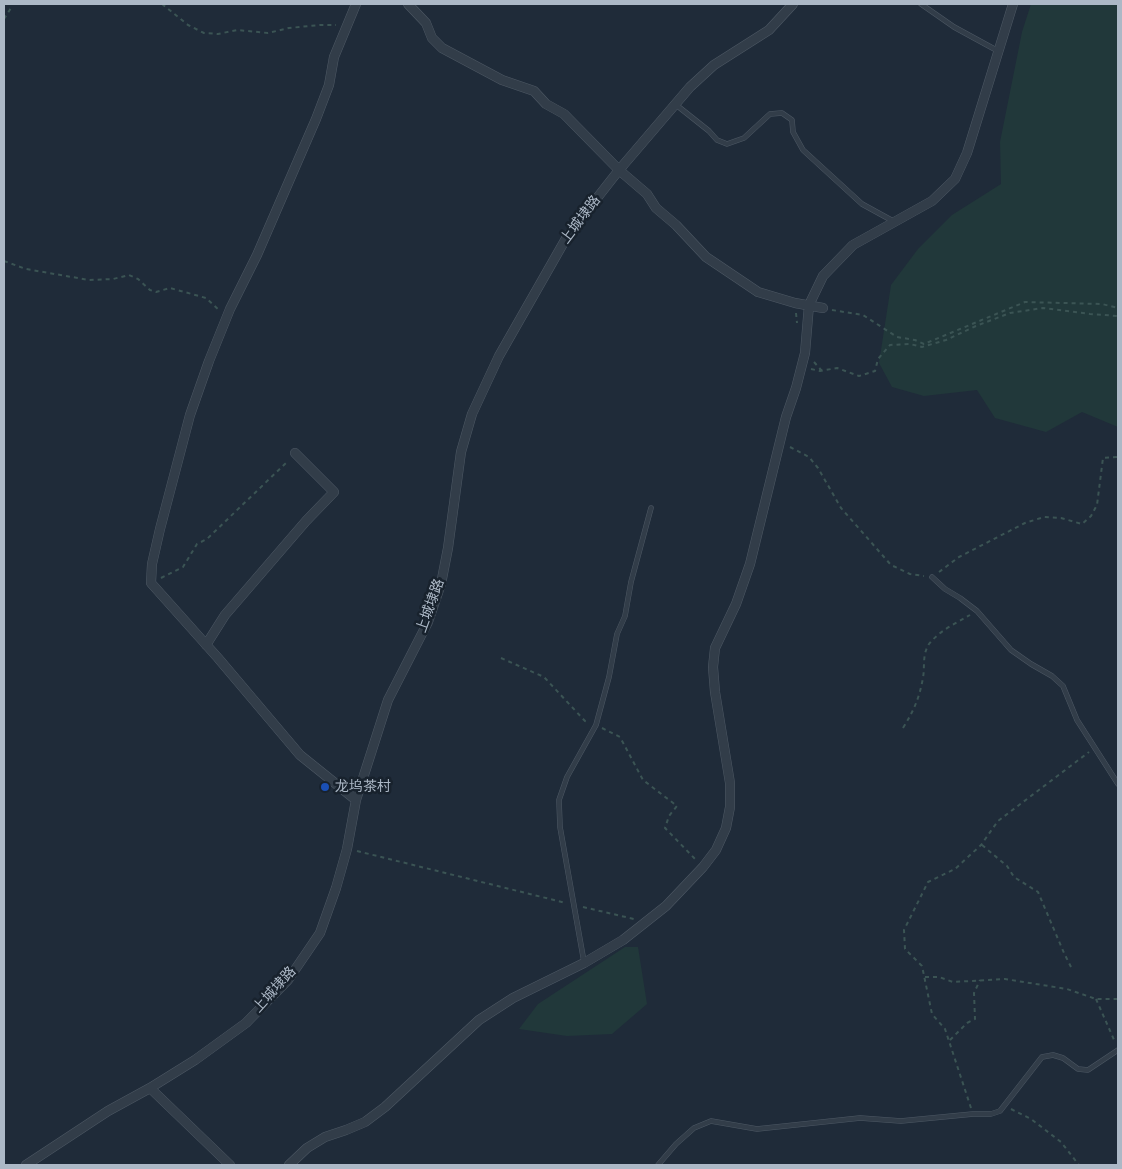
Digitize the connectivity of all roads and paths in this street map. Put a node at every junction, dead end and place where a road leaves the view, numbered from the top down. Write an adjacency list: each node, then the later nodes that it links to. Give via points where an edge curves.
1 (11, 4): 8 (path)
2 (162, 4): 9 (path, via 188,25 204,33 237,30 268,33 289,28)
3 (356, 4): 9 (street)
4 (408, 4): 12 (street, via 426,23 432,38 442,48 502,80 534,91 546,104 564,114)
5 (793, 4): 11 (street, 上城埭路, via 769,30 714,65)
6 (921, 4): 10 (lane)
7 (1013, 4): 10 (street)
8 (4, 19)
9 (346, 25): 19 (street, via 316,119)
10 (998, 51): 13 (street, via 967,153 955,179 932,201)
11 (675, 104): 12 (street, 上城埭路); 13 (lane, via 717,140 727,144 744,138 770,114 782,113 792,120 793,132 803,150 862,204)
12 (619, 170): 15 (street, via 648,194 656,208 706,257 758,292); 34 (street, 上城埭路, via 568,235 499,356 472,414 461,452 441,584 428,622 388,700)
13 (894, 221): 15 (street, via 853,245 823,276)
14 (4, 261): 19 (path, via 26,269 89,280 113,279 129,274 156,292 170,288 206,298)
15 (809, 305): 16 (street); 20 (street)
16 (822, 308): 17 (path, via 863,315 897,337 924,344 1025,302 1102,304)
17 (1118, 308)
18 (1118, 316): 20 (path, via 1044,308 1026,310 1010,313 922,348 910,344 890,345 878,359 875,371 859,376 837,368 820,371)
19 (227, 317): 26 (street, via 190,415 152,564)
20 (801, 367): 21 (street)
21 (780, 442): 25 (path, via 809,457 841,508 891,565 910,574); 37 (street, via 750,564 715,648 714,692 730,783 730,807 726,828 716,850)
22 (295, 453): 26 (path, via 207,539 197,544 183,567); 28 (street, via 334,492 225,615)
23 (1118, 458): 25 (path, via 1103,458 1097,504 1082,524 1044,517 1025,523 959,557)
24 (652, 508): 30 (lane)
25 (932, 577): 27 (lane)
26 (151, 582): 28 (street)
27 (977, 611): 31 (path, via 938,634 928,646 916,707); 32 (lane, via 1011,650 1063,686 1077,720)
28 (206, 645): 34 (street, via 300,755)
29 (501, 658): 30 (path, via 544,676 585,721)
30 (596, 725): 37 (path, via 620,736 643,780 677,806 665,828); 38 (lane, via 567,776 559,800 560,827)
31 (903, 728)
32 (1095, 748): 33 (lane); 35 (path, via 998,820)
33 (1118, 784)
34 (356, 800): 36 (street, 上城埭路)
35 (981, 845): 41 (path, via 1007,866 1014,877 1038,892); 42 (path, via 955,869 928,882 904,930 905,949 922,966)
36 (347, 849): 38 (path); 48 (street, 上城埭路, via 320,933 288,980 246,1022)
37 (703, 867): 39 (street)
38 (574, 904): 39 (path); 40 (lane)
39 (646, 922): 40 (street)
40 (584, 963): 53 (street, via 513,998 479,1020 385,1107 365,1122 325,1137)
41 (1072, 968)
42 (925, 978): 43 (path, via 939,977 953,982); 46 (path, via 932,1014 945,1029)
43 (980, 980): 44 (path, via 1005,979 1067,989); 46 (path, via 974,993 975,1019)
44 (1096, 998): 45 (path); 47 (path)
45 (1118, 999)
46 (949, 1040): 50 (path)
47 (1118, 1050): 49 (lane, via 1088,1070 1078,1069 1053,1055 1042,1057)
48 (150, 1088): 51 (street, 上城埭路, via 108,1111); 52 (street)
49 (1005, 1105): 50 (lane, via 991,1114); 55 (path, via 1032,1119 1061,1142)
50 (973, 1114): 54 (lane, via 901,1121 860,1118 758,1129 711,1121 694,1128)
51 (26, 1165)
52 (230, 1165)
53 (289, 1165)
54 (658, 1165)
55 (1079, 1165)

